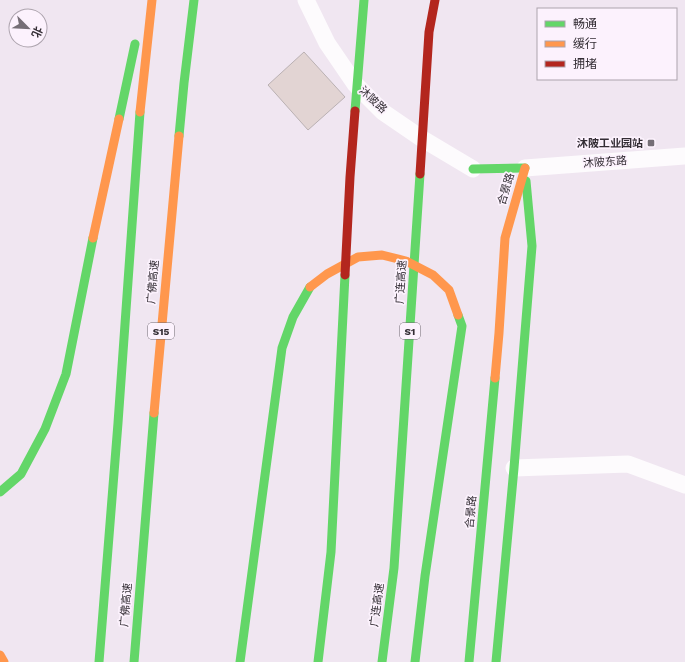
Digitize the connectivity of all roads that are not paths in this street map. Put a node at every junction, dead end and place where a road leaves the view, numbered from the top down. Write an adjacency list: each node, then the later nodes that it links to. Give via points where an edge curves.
1 (145, 0): 7 (main road)
2 (152, 0): 17 (main road, 广佛高速, via 139,137)
3 (194, 0): 18 (main road, 广佛高速 / S15, via 155,401)
4 (306, 0): 11 (street, 沐陂路, via 327,43 355,84 383,112)
5 (364, 0): 20 (main road, via 350,177 331,552)
6 (435, 0): 21 (main road, 广连高速 / S1, via 429,32 394,568)
7 (141, 15)
8 (136, 38): 14 (main road, via 66,374 45,428 21,474)
9 (685, 156): 10 (street, 沐陂东路)
10 (525, 168): 11 (main road); 12 (main road, 合景路, via 532,246); 23 (main road, 合景路, via 505,238)
11 (473, 169)
12 (514, 468): 13 (street, via 628,464); 24 (main road, 合景路)
13 (685, 485)
14 (0, 492)
15 (0, 655): 16 (main road)
16 (4, 662)
17 (99, 662)
18 (134, 662)
19 (240, 662): 22 (main road, via 282,348 293,317 310,287 327,274 358,257 382,255 406,261 433,275 449,290 462,326)
20 (318, 662)
21 (382, 662)
22 (414, 662)
23 (469, 662)
24 (496, 662)

